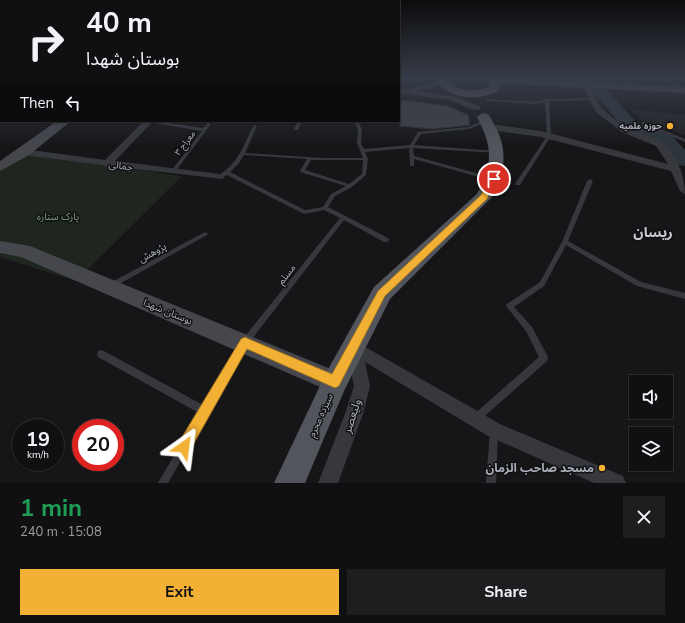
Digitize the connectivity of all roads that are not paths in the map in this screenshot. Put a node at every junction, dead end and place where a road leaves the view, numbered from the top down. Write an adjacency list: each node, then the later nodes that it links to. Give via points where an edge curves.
1 (547, 100): 17 (lane)
2 (470, 101): 6 (street)
3 (498, 101): 6 (street)
4 (545, 101): 6 (lane, via 534,103)
5 (593, 101): 32 (street, via 609,120 662,147)
6 (487, 103): 17 (street); 19 (lane, via 469,128 420,133); 22 (main road, سیزده محرم)
7 (63, 122): 21 (street)
8 (148, 122): 28 (street)
9 (155, 122): 16 (lane)
10 (300, 122): 15 (lane)
11 (356, 122): 20 (lane)
12 (643, 123): 18 (lane)
13 (209, 124): 16 (lane, معراج ۳)
14 (255, 126): 23 (lane)
15 (296, 129)
16 (205, 130): 33 (lane, معراج ۳)
17 (549, 136): 32 (street); 37 (lane)
18 (685, 141)
19 (411, 146): 20 (lane); 22 (lane); 24 (lane)
20 (362, 151): 27 (lane)
21 (24, 152): 28 (street, جمالی); 31 (street)
22 (498, 152): 35 (main road, سیزده محرم)
23 (242, 154): 25 (lane); 34 (lane)
24 (412, 157): 30 (lane); 35 (lane)
25 (310, 158): 26 (lane); 38 (lane, via 302,171)
26 (335, 159): 27 (lane); 29 (lane)
27 (366, 159): 38 (lane, via 364,175)
28 (106, 164): 33 (street, جمالی)
29 (331, 165)
30 (412, 165)
31 (0, 167)
32 (675, 169): 39 (street)
33 (173, 171): 34 (street, جمالی)
34 (223, 175): 40 (lane, via 304,212)
35 (494, 179): 49 (main road, سیزده محرم, via 484,197 382,294)
36 (590, 181): 44 (lane)
37 (518, 184)
38 (350, 186): 40 (lane, via 333,195)
39 (685, 191)
40 (325, 208): 41 (lane)
41 (343, 218): 43 (lane); 48 (lane, مسلم)
42 (205, 234): 46 (lane, پژوهش)
43 (386, 240)
44 (565, 242): 47 (lane, via 639,284); 53 (lane, via 542,284 509,306 529,329 544,358)
45 (0, 247): 46 (street, بوستان شهدا, via 24,251)
46 (109, 287): 48 (street, بوستان شهدا)
47 (685, 296)
48 (245, 342): 51 (street, بوستان شهدا); 52 (lane, مسلم)
49 (353, 347): 51 (main road, سیزده محرم); 53 (street); 57 (street, ولیعصر, via 362,386)
50 (101, 354): 52 (lane)
51 (335, 382): 56 (main road, سیزده محرم)
52 (205, 411): 55 (lane, مسلم)
53 (475, 418): 54 (street)
54 (494, 430): 58 (lane); 59 (street)
55 (163, 483)
56 (289, 483)
57 (328, 483)
58 (491, 483)
59 (616, 483)

